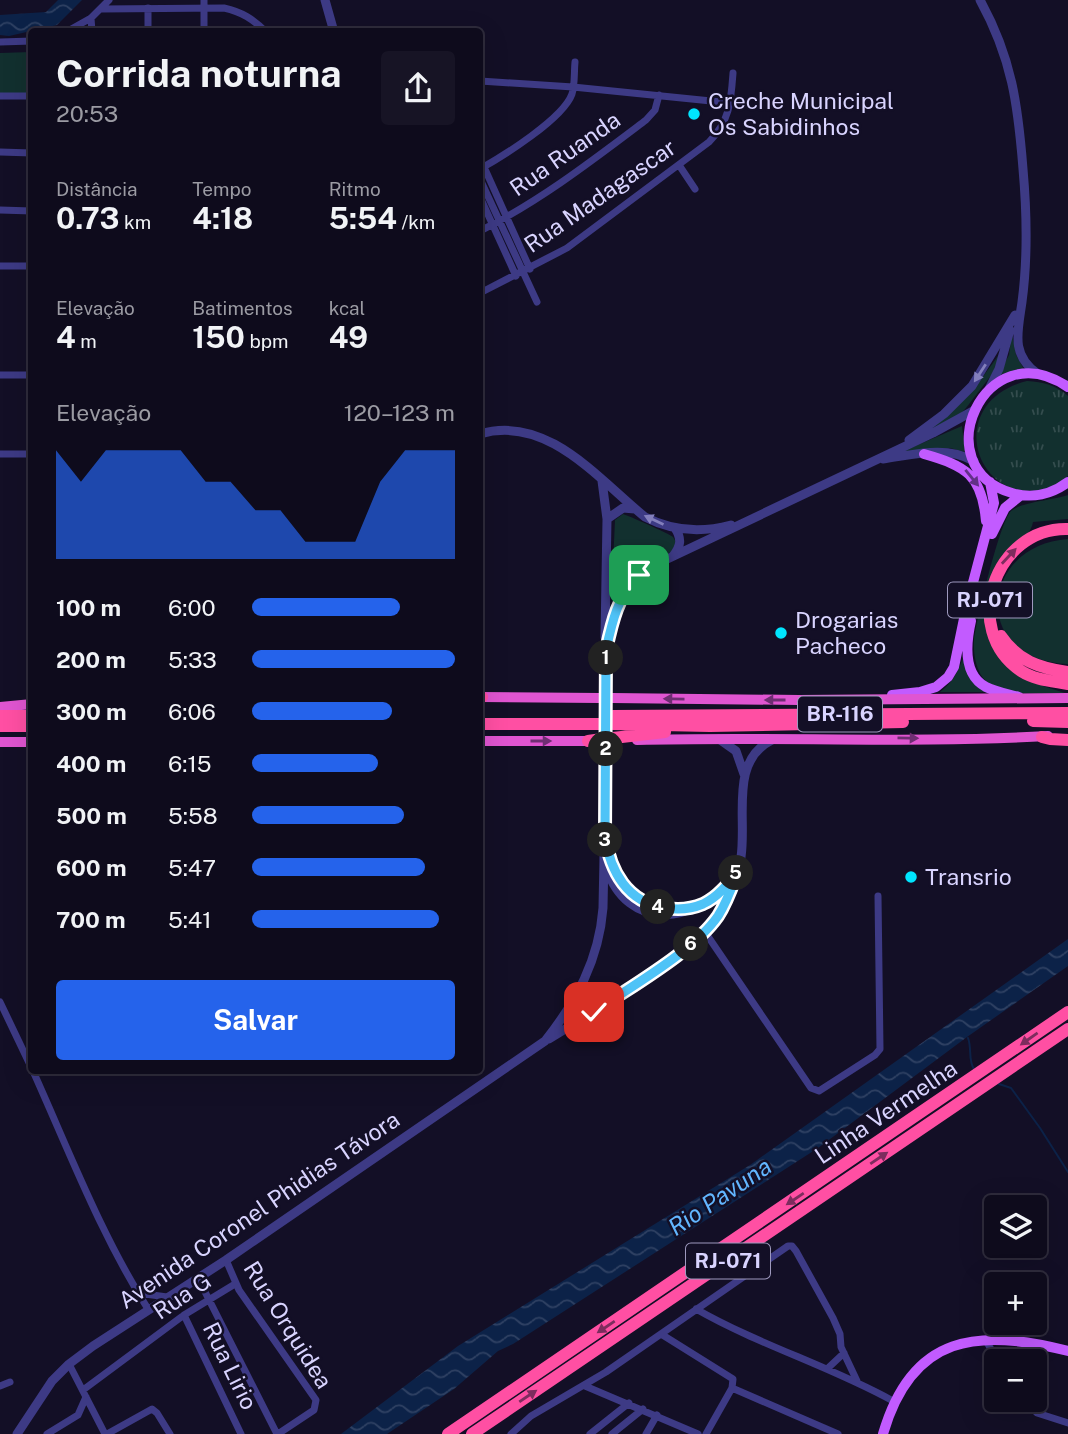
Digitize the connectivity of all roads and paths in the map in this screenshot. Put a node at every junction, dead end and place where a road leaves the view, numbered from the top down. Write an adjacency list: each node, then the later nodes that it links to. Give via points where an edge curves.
1 (109, 0): 6 (street)
2 (325, 0): 13 (street)
3 (980, 0): 40 (street, via 1002,48 1017,101 1027,217)
4 (204, 4): 5 (street); 11 (street); 12 (street, via 239,11)
5 (148, 8): 6 (street); 10 (street)
6 (101, 9): 7 (street)
7 (91, 18): 8 (street); 9 (street)
8 (73, 28)
9 (92, 28)
10 (148, 28)
11 (204, 28)
12 (262, 28)
13 (333, 28)
14 (28, 41): 15 (street)
15 (0, 42)
16 (575, 62): 19 (street)
17 (733, 73): 23 (street, Rua Madagascar)
18 (483, 81): 19 (street)
19 (573, 87): 20 (street); 27 (street, via 570,98 552,118)
20 (659, 95): 23 (street); 34 (street, Rua Ruanda, via 646,120)
21 (0, 96): 22 (street)
22 (28, 96)
23 (731, 103): 26 (street, Rua Madagascar, via 721,129)
24 (0, 152): 25 (street)
25 (28, 153)
26 (680, 164): 30 (street); 38 (street, Rua Madagascar, via 567,248)
27 (483, 167)
28 (483, 171): 34 (street)
29 (483, 185): 34 (street)
30 (695, 189)
31 (483, 201): 34 (street)
32 (0, 210): 33 (street)
33 (28, 211)
34 (500, 221): 35 (street, Rua Ruanda); 38 (street); 39 (street)
35 (483, 230)
36 (0, 266): 37 (street)
37 (28, 266)
38 (530, 269): 39 (street, Rua Madagascar)
39 (519, 274): 41 (street, Rua Madagascar); 42 (street)
40 (1024, 289): 43 (street); 44 (street, via 1018,344 1024,363)
41 (483, 292)
42 (537, 302)
43 (1015, 315): 50 (street); 53 (street, one-way to 53, via 972,386 936,421)
44 (1038, 374): 48 (main road); 50 (main road, via 1017,375)
45 (0, 375): 46 (street)
46 (28, 375)
47 (1068, 375): 48 (main road)
48 (1057, 380): 49 (main road)
49 (1068, 387)
50 (989, 389): 51 (main road)
51 (973, 411): 53 (street, Avenida Coronel Phidias Távora); 58 (main road, via 968,441)
52 (483, 434): 59 (street, via 506,430 545,438)
53 (895, 450): 57 (street, Avenida Coronel Phidias Távora)
54 (0, 454): 55 (street)
55 (28, 454)
56 (924, 454): 57 (street, Avenida Coronel Phidias Távora); 58 (street, Avenida Coronel Phidias Távora, via 950,452); 68 (main road, one-way to 68, via 971,474 984,500)
57 (878, 460): 65 (street, Avenida Coronel Phidias Távora)
58 (974, 460): 60 (main road)
59 (602, 481): 63 (street); 64 (street)
60 (990, 482): 62 (main road); 68 (main road, via 994,503)
61 (1068, 482): 62 (main road, via 1044,494)
62 (1021, 495): 78 (main road, via 1009,503 996,524 968,648 970,666 981,684)
63 (635, 509): 64 (street, via 623,508); 66 (street, one-way to 63)
64 (607, 519): 70 (street)
65 (749, 520): 66 (street, via 719,528); 69 (street, Avenida Coronel Phidias Távora)
66 (675, 528): 69 (street, via 680,541)
67 (1068, 529): 72 (highway, RJ-071, one-way to 67, via 995,580 1007,557 1034,537)
68 (987, 531): 80 (main road, via 950,674 926,691)
69 (672, 557): 71 (street, Avenida Coronel Phidias Távora)
70 (604, 580): 71 (street, via 616,590); 73 (street)
71 (632, 582): 73 (street, Avenida Coronel Phidias Távora, via 615,612)
72 (990, 614): 74 (highway, via 1016,654 1040,667); 75 (highway, RJ-071, via 999,646 1011,662 1029,675)
73 (606, 650): 76 (street, Avenida Coronel Phidias Távora)
74 (1068, 672)
75 (1068, 684)
76 (606, 695): 77 (highway, BR-116); 80 (highway, BR-116, one-way to 76); 101 (street, Avenida Coronel Phidias Távora, bridge)
77 (483, 697)
78 (1022, 698): 79 (highway, BR-116); 80 (highway, BR-116)
79 (1068, 698)
80 (862, 699)
81 (28, 704): 82 (highway)
82 (0, 707)
83 (1068, 711): 91 (highway, BR-116, via 998,710)
84 (0, 716): 85 (highway)
85 (28, 716)
86 (483, 717): 91 (highway, BR-116)
87 (1068, 722): 91 (highway, BR-116)
88 (483, 724): 91 (highway, BR-116)
89 (0, 726): 90 (highway)
90 (28, 726)
91 (607, 730): 93 (highway, BR-116); 97 (highway)
92 (1042, 737): 94 (highway, BR-116, one-way to 92); 95 (highway)
93 (718, 738): 94 (highway, BR-116); 100 (street, Avenida Coronel Phidias Távora, via 736,751)
94 (775, 738): 100 (street, Avenida Coronel Phidias Távora, via 754,751)
95 (1068, 738)
96 (483, 741): 97 (highway, one-way to 97)
97 (588, 741)
98 (0, 742): 99 (highway)
99 (28, 743)
100 (744, 775): 103 (street, Avenida Coronel Phidias Távora)
101 (605, 836): 102 (street, Avenida Coronel Phidias Távora); 105 (street, via 617,876 636,897 662,908)
102 (604, 857): 105 (street, via 613,884 637,908 664,915); 110 (street, Avenida Coronel Phidias Távora, via 598,940 577,996)
103 (738, 871): 105 (street, via 717,895); 106 (street, Avenida Coronel Phidias Távora, via 725,904)
104 (878, 896): 106 (street, via 880,1049 819,1091 811,1088)
105 (695, 907)
106 (705, 932): 110 (street, Avenida Coronel Phidias Távora)
107 (0, 1002): 111 (street)
108 (1068, 1012): 113 (highway, Linha Vermelha / RJ-071, one-way to 113, via 990,1067)
109 (1068, 1030): 113 (highway, Linha Vermelha / RJ-071, via 1002,1075)
110 (545, 1041): 114 (street, Avenida Coronel Phidias Távora)
111 (28, 1062)
112 (34, 1074): 117 (street, via 105,1232)
113 (978, 1083): 148 (highway, Linha Vermelha / RJ-071, one-way to 148); 149 (highway, Linha Vermelha / RJ-071, one-way to 113)
114 (226, 1260): 115 (street, Avenida Coronel Phidias Távora); 116 (street, Rua Orquidea)
115 (198, 1278): 118 (street, Avenida Coronel Phidias Távora); 119 (street, Rua Lirio)
116 (235, 1284): 119 (street, Rua G); 147 (street, Rua Orquidea, via 316,1400 314,1410)
117 (138, 1293): 118 (street); 120 (street)
118 (167, 1297): 120 (street, Avenida Coronel Phidias Távora)
119 (209, 1299): 122 (street, Rua G); 147 (street, Rua Lirio)
120 (148, 1309): 128 (street, Avenida Coronel Phidias Távora)
121 (696, 1309): 123 (street); 127 (street, via 792,1246 833,1318); 129 (street)
122 (184, 1315): 135 (street, Rua G); 146 (street, Rua Lirio)
123 (661, 1334): 132 (street); 134 (street, via 728,1374 734,1382)
124 (986, 1341): 125 (street); 126 (main road, via 1034,1342); 136 (main road, via 935,1353)
125 (991, 1349)
126 (1068, 1351)
127 (844, 1353): 129 (street); 130 (street)
128 (69, 1364): 135 (street); 142 (street, Avenida Coronel Phidias Távora, via 39,1398)
129 (827, 1369): 130 (street)
130 (857, 1381): 136 (street)
131 (10, 1382): 133 (street)
132 (585, 1385): 137 (street); 150 (street, via 531,1416)
133 (0, 1386)
134 (732, 1388): 155 (street); 156 (street)
135 (84, 1394): 143 (street, Rua G, via 78,1415); 144 (street)
136 (893, 1401): 157 (main road)
137 (629, 1403): 138 (street); 151 (street)
138 (643, 1409): 140 (street); 152 (street)
139 (1036, 1412): 141 (street)
140 (657, 1415): 153 (street); 154 (street)
141 (1068, 1423)
142 (17, 1434)
143 (47, 1434)
144 (106, 1434): 145 (street, via 152,1409)
145 (170, 1434)
146 (241, 1434)
147 (277, 1434)
148 (448, 1434)
149 (472, 1434)
150 (511, 1434)
151 (590, 1434)
152 (612, 1434)
153 (646, 1434)
154 (698, 1434)
155 (706, 1434)
156 (838, 1434)
157 (883, 1434)

